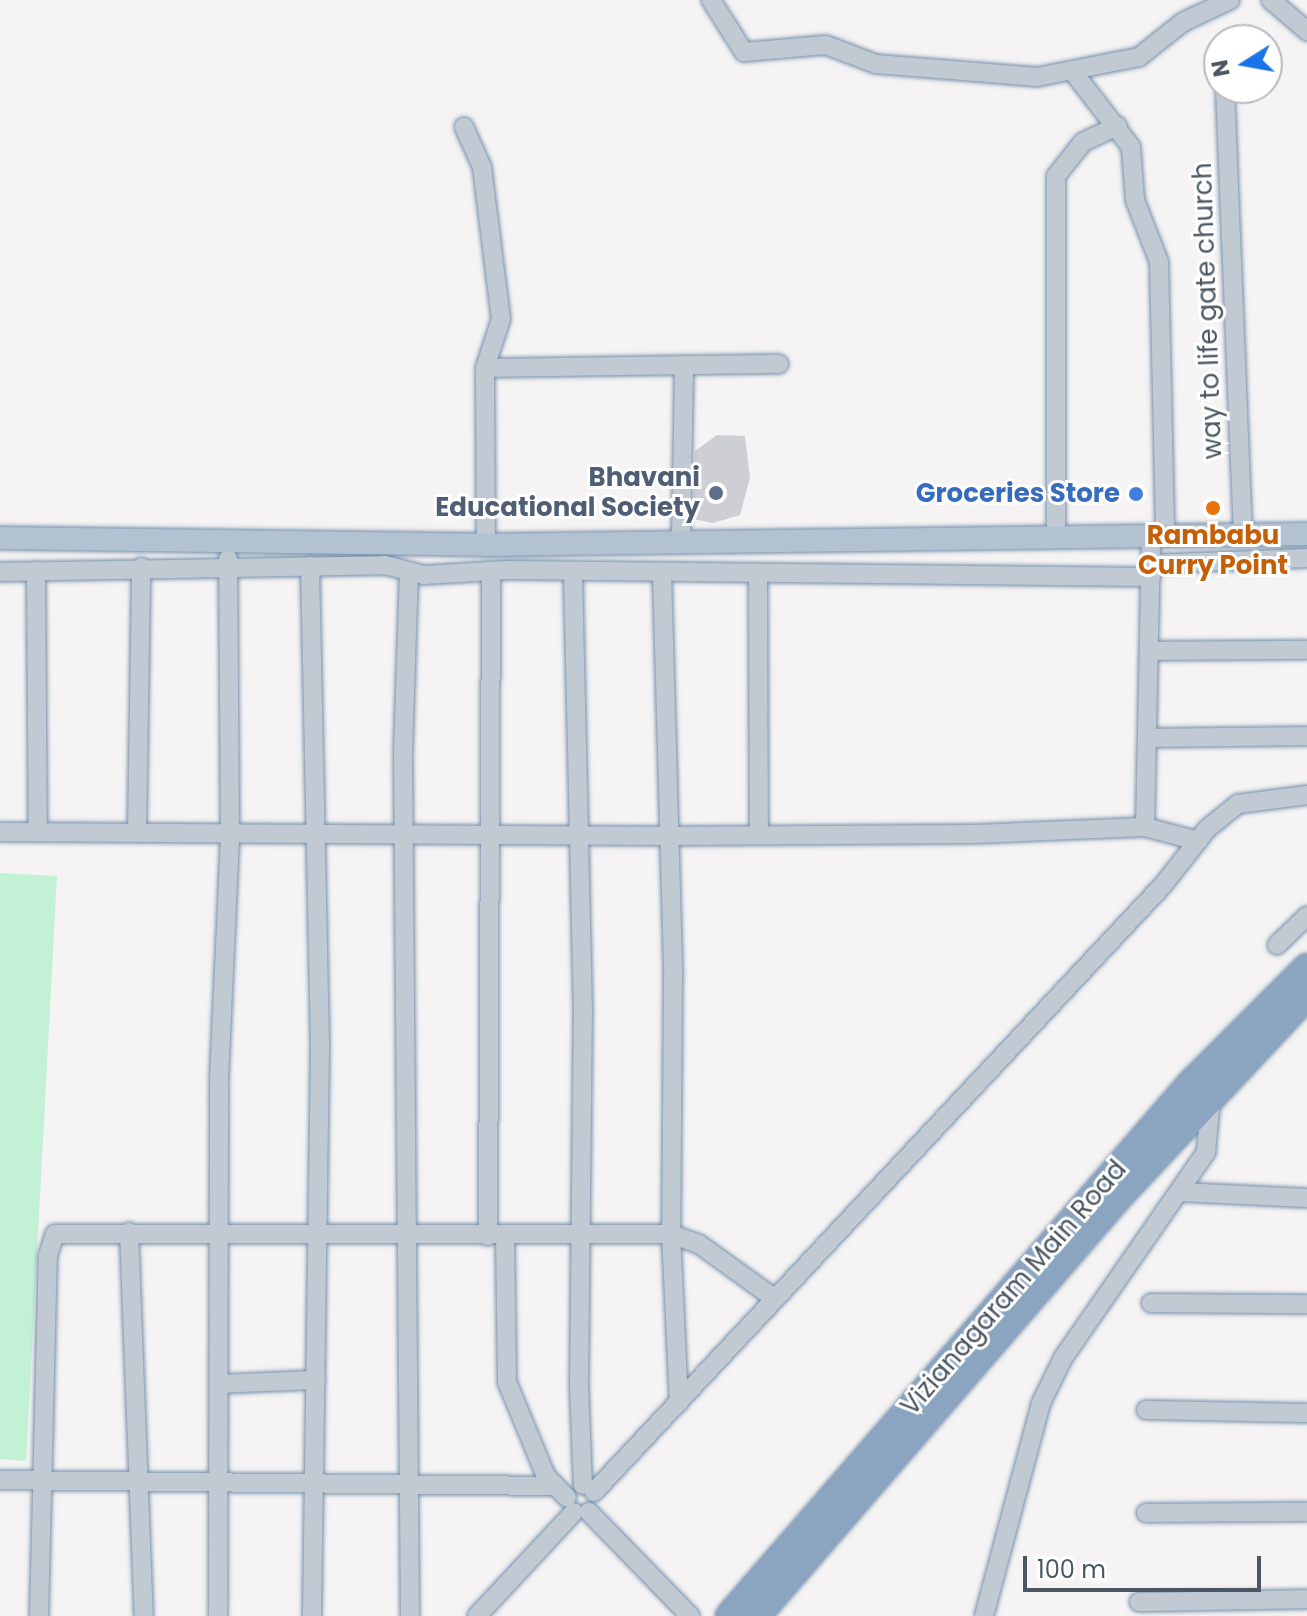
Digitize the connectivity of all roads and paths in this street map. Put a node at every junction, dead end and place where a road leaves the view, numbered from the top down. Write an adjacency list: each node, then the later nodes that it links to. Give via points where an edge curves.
1 (711, 0): 5 (street, via 744,52 826,45 876,64 928,71 1037,77)
2 (1230, 0): 5 (street, via 1183,22 1139,57)
3 (1271, 0): 4 (street)
4 (1307, 31)
5 (1074, 73): 7 (street)
6 (1226, 104): 12 (street, way to life gate church)
7 (1118, 126): 13 (street, via 1134,157 1135,200 1162,278); 15 (street, via 1083,142 1056,176)
8 (464, 127): 11 (street, via 482,167 501,319)
9 (779, 364): 10 (street)
10 (684, 365): 11 (street); 18 (street)
11 (485, 368): 19 (street)
12 (1243, 532): 13 (main road); 14 (main road)
13 (1158, 534): 15 (main road); 24 (street)
14 (1307, 534)
15 (1056, 535): 18 (main road)
16 (0, 538): 17 (main road)
17 (227, 541): 19 (main road); 23 (street)
18 (681, 541): 19 (main road)
19 (486, 545)
20 (1307, 558): 24 (street)
21 (310, 566): 23 (street); 28 (street, via 385,565); 42 (street)
22 (141, 567): 23 (street); 25 (street); 40 (street)
23 (228, 569): 41 (street)
24 (1151, 570): 31 (street); 33 (street)
25 (36, 571): 27 (street); 39 (street)
26 (491, 571): 28 (street); 29 (street); 44 (street)
27 (0, 572)
28 (409, 572): 43 (street)
29 (573, 572): 30 (street); 45 (street)
30 (662, 572): 31 (street); 47 (street)
31 (758, 573): 46 (street)
32 (1307, 650): 33 (street)
33 (1150, 651): 35 (street)
34 (1307, 736): 35 (street)
35 (1148, 738): 37 (street)
36 (1307, 795): 48 (street, via 1228,808)
37 (1145, 827): 46 (street); 48 (street)
38 (0, 832): 39 (street)
39 (38, 832): 40 (street)
40 (137, 833): 41 (street)
41 (230, 833): 42 (street); 59 (street, via 219,1079)
42 (315, 834): 43 (street); 60 (street)
43 (405, 834): 44 (street); 57 (street)
44 (492, 835): 45 (street); 61 (street)
45 (576, 835): 47 (street); 62 (street, via 583,1005)
46 (759, 835): 47 (street)
47 (670, 836): 58 (street)
48 (1198, 841): 63 (street)
49 (1307, 916): 50 (street)
50 (1277, 945)
51 (1307, 967): 90 (highway, Vizianagaram Main Road, via 1190,1084)
52 (1307, 996): 53 (highway, Vizianagaram Main Road)
53 (1211, 1099): 54 (street, via 1210,1142); 91 (highway, Vizianagaram Main Road, via 1118,1198)
54 (1179, 1192): 55 (street); 92 (street, via 1063,1358 1041,1403)
55 (1307, 1198)
56 (129, 1232): 59 (street); 72 (street, via 62,1232 51,1238); 73 (street)
57 (404, 1234): 60 (street); 61 (street); 76 (street)
58 (671, 1234): 62 (street); 63 (street, via 699,1244); 68 (street)
59 (221, 1235): 60 (street); 67 (street)
60 (320, 1235): 66 (street)
61 (496, 1236): 62 (street); 78 (street, via 507,1382)
62 (583, 1237): 77 (street, via 579,1386)
63 (774, 1298): 68 (street)
64 (1151, 1303): 65 (street)
65 (1307, 1304)
66 (316, 1380): 67 (street); 75 (street)
67 (220, 1384): 74 (street)
68 (679, 1403): 77 (street)
69 (1146, 1410): 70 (street)
70 (1307, 1413)
71 (0, 1480): 72 (street)
72 (44, 1481): 73 (street); 83 (street)
73 (137, 1483): 74 (street); 84 (street)
74 (220, 1484): 75 (street); 85 (street)
75 (314, 1486): 76 (street); 86 (street)
76 (410, 1486): 78 (street); 87 (street)
77 (588, 1489): 78 (street); 78 (street)
78 (571, 1502): 88 (street); 89 (street)
79 (1307, 1512): 80 (street)
80 (1146, 1513)
81 (1307, 1599): 82 (street)
82 (1139, 1602)
83 (39, 1616)
84 (144, 1616)
85 (218, 1616)
86 (312, 1616)
87 (410, 1616)
88 (477, 1616)
89 (690, 1616)
90 (729, 1616)
91 (757, 1616)
92 (984, 1616)

